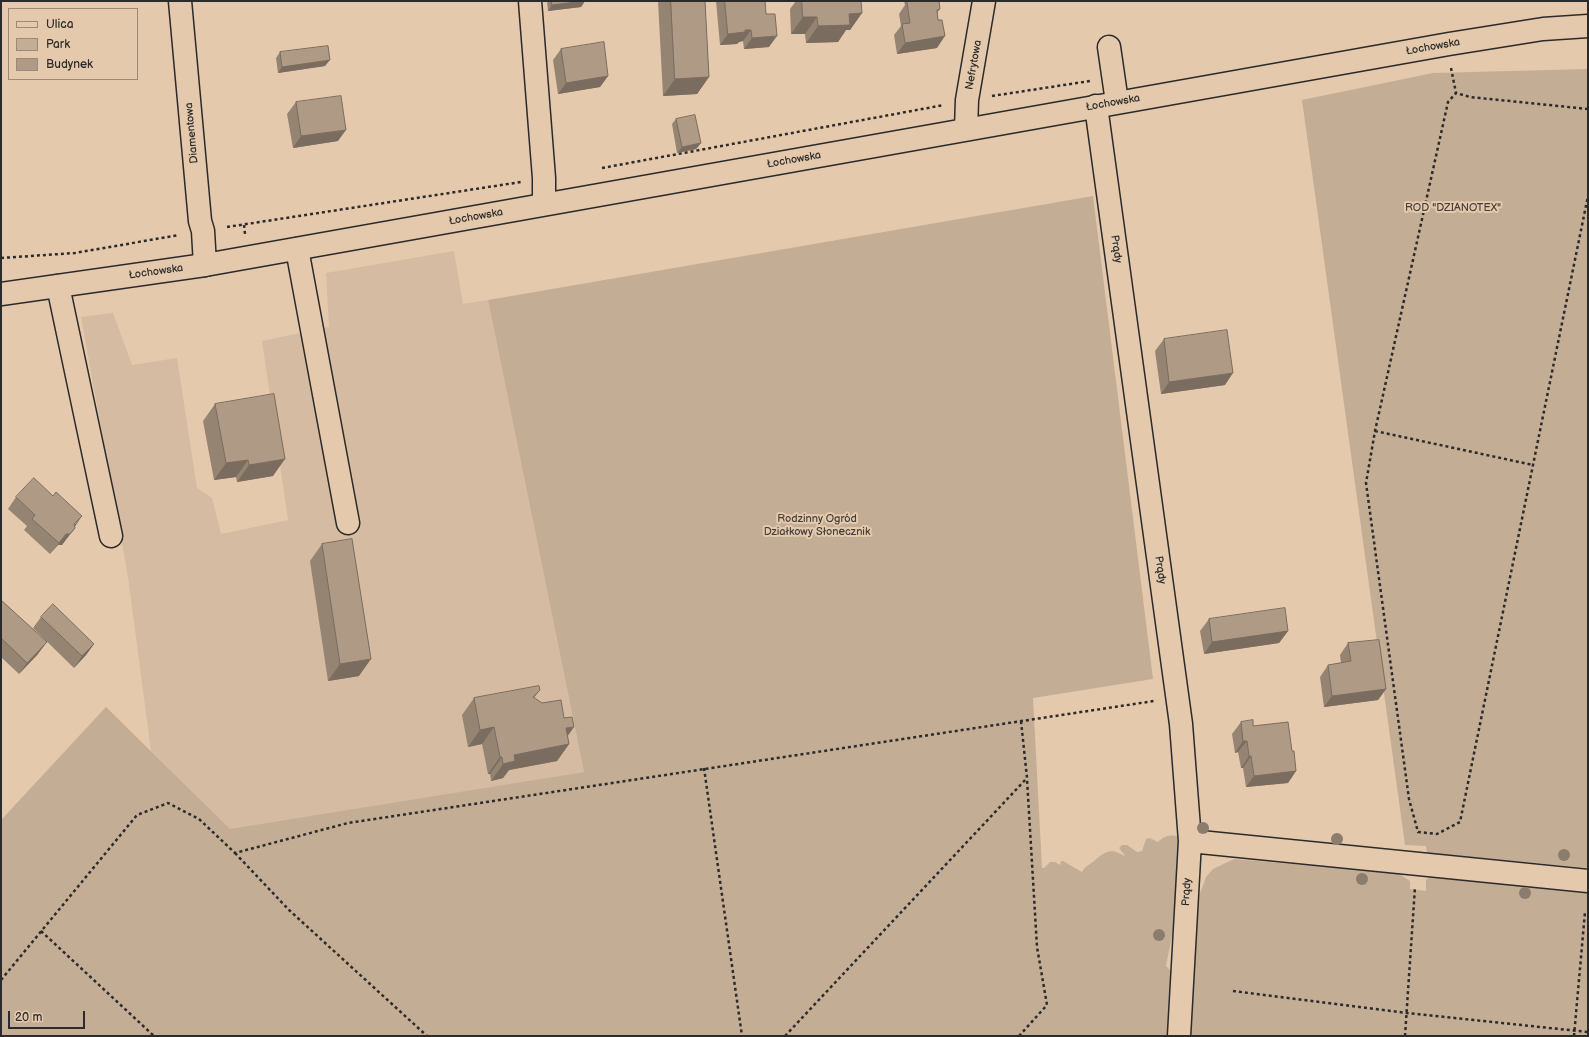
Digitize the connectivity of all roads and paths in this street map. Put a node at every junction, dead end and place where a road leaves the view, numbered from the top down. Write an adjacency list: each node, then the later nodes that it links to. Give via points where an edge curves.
1 (180, 1): 16 (street, Diamentowa, via 200,213)
2 (530, 1): 13 (street)
3 (984, 1): 7 (street, Nefrytowa)
4 (1588, 26): 8 (street, Łochowska, via 1496,36)
5 (1109, 47): 6 (street)
6 (1114, 77): 7 (path); 8 (street)
7 (967, 100): 11 (street, Nefrytowa); 12 (path)
8 (1117, 102): 9 (street, Łochowska)
9 (1096, 106): 11 (street, Łochowska); 26 (street, Prądy)
10 (1588, 109): 22 (path, via 1470,97 1456,93 1448,102)
11 (966, 129): 15 (street, Łochowska)
12 (599, 168)
13 (544, 178): 15 (street); 16 (path)
14 (1588, 196): 23 (path)
15 (544, 204): 17 (street, Łochowska)
16 (204, 231): 18 (path, via 75,253); 19 (street, Diamentowa)
17 (297, 249): 19 (street, Łochowska); 24 (street)
18 (1, 258)
19 (205, 265): 20 (street, Łochowska)
20 (58, 286): 21 (street, Łochowska); 25 (street)
21 (1, 294)
22 (1375, 431): 23 (path); 30 (path, via 1366,483 1409,799)
23 (1533, 466): 30 (path, via 1460,822 1437,834)
24 (348, 523)
25 (111, 536)
26 (1178, 697): 27 (path); 31 (street, Prądy)
27 (1021, 721): 28 (path); 29 (path)
28 (704, 768): 32 (path, via 348,823); 44 (path)
29 (1027, 778): 45 (path); 46 (path, via 1037,947 1047,1005)
30 (1418, 832): 33 (path)
31 (1190, 841): 33 (street); 47 (street, Prądy)
32 (235, 853): 36 (path, via 199,819 168,804 138,815); 43 (path, via 289,910)
33 (1417, 863): 34 (street); 39 (path)
34 (1588, 881)
35 (1585, 912): 40 (path)
36 (41, 931): 37 (path); 42 (path)
37 (1, 980)
38 (1233, 991): 39 (path)
39 (1407, 1013): 40 (path); 48 (path)
40 (1574, 1031): 41 (path); 49 (path)
41 (1588, 1032)
42 (154, 1036)
43 (427, 1036)
44 (742, 1036)
45 (785, 1036)
46 (1019, 1036)
47 (1179, 1036)
48 (1405, 1036)
49 (1574, 1036)

